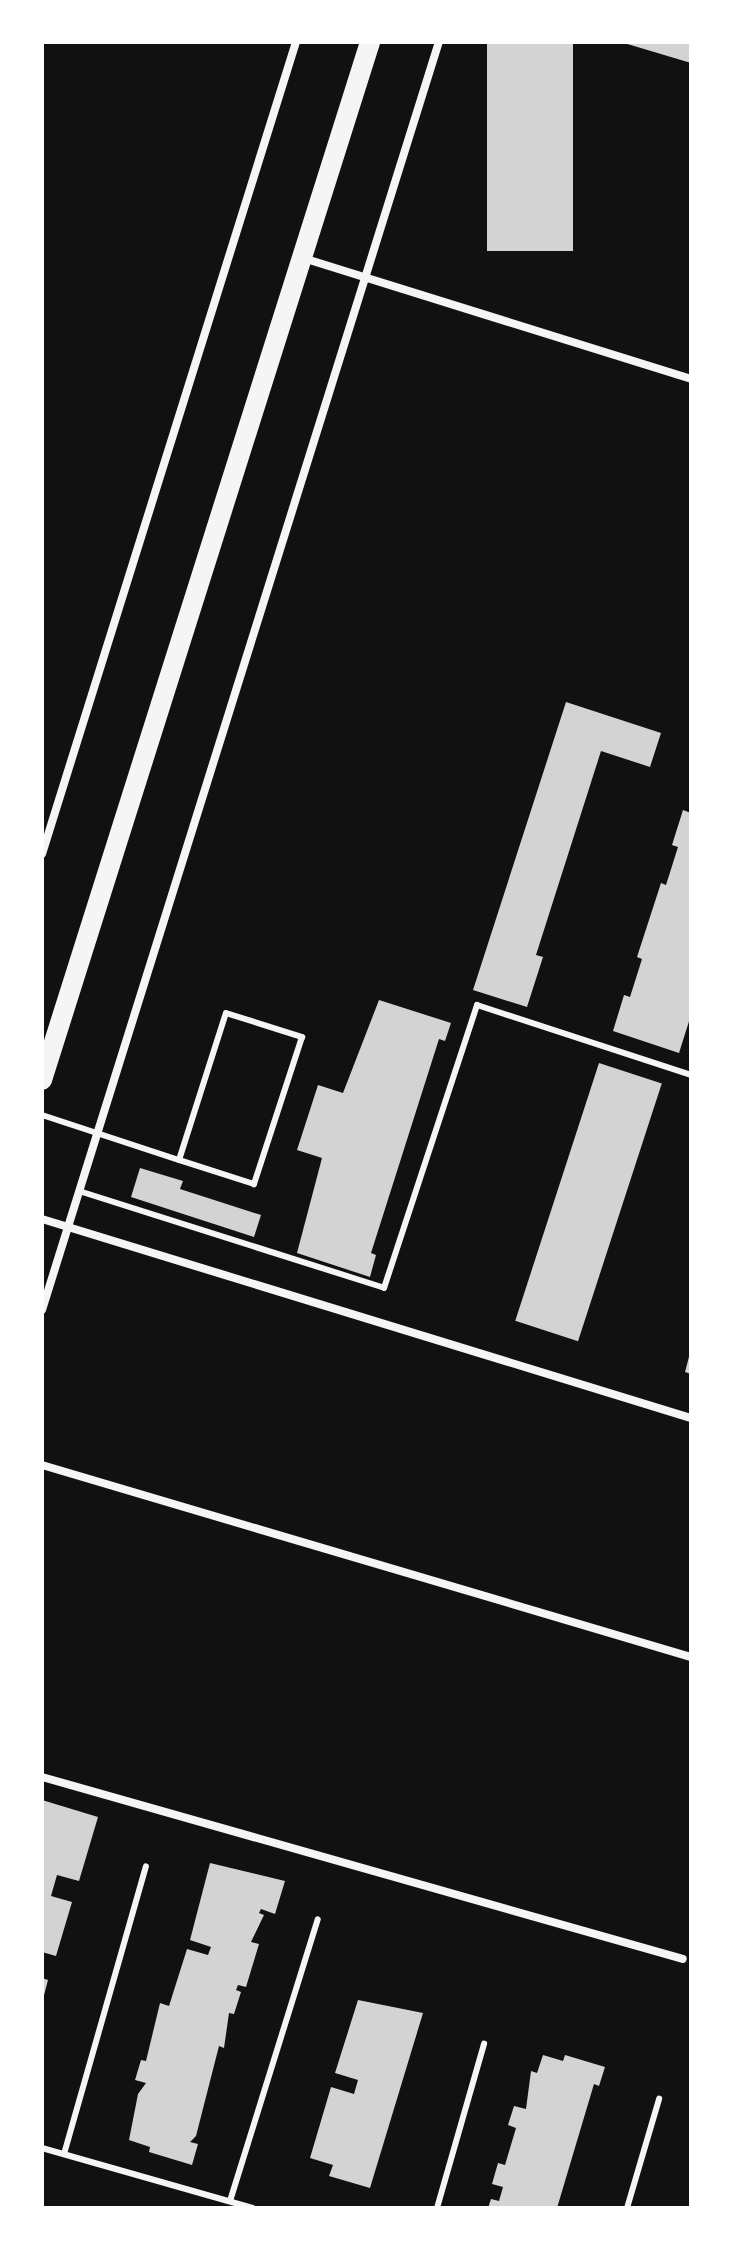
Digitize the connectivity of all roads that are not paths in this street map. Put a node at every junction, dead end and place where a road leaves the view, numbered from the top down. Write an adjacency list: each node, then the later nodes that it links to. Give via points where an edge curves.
1 (296, 42): 7 (street)
2 (370, 42): 4 (main road)
3 (439, 42): 5 (street)
4 (303, 258): 5 (street); 9 (main road)
5 (365, 278): 6 (street); 11 (street)
6 (691, 379)
7 (42, 854)
8 (691, 1075): 13 (lane, via 477,1005 384,1288)
9 (42, 1080)
10 (42, 1115): 11 (lane)
11 (98, 1133): 12 (lane); 13 (street)
12 (179, 1160): 12 (lane, via 226,1013 302,1037 254,1184)
13 (79, 1191): 15 (street)
14 (42, 1219): 15 (street)
15 (68, 1227): 16 (street); 17 (street)
16 (42, 1310)
17 (691, 1418)
18 (42, 1465): 19 (street)
19 (691, 1657)
20 (42, 1777): 23 (street)
21 (146, 1866): 27 (lane)
22 (318, 1919): 28 (lane)
23 (683, 1959)
24 (484, 2044): 30 (lane)
25 (659, 2099): 31 (lane)
26 (42, 2148): 27 (lane)
27 (64, 2154): 28 (lane)
28 (230, 2201): 29 (lane)
29 (253, 2208)
30 (437, 2208)
31 (627, 2208)

